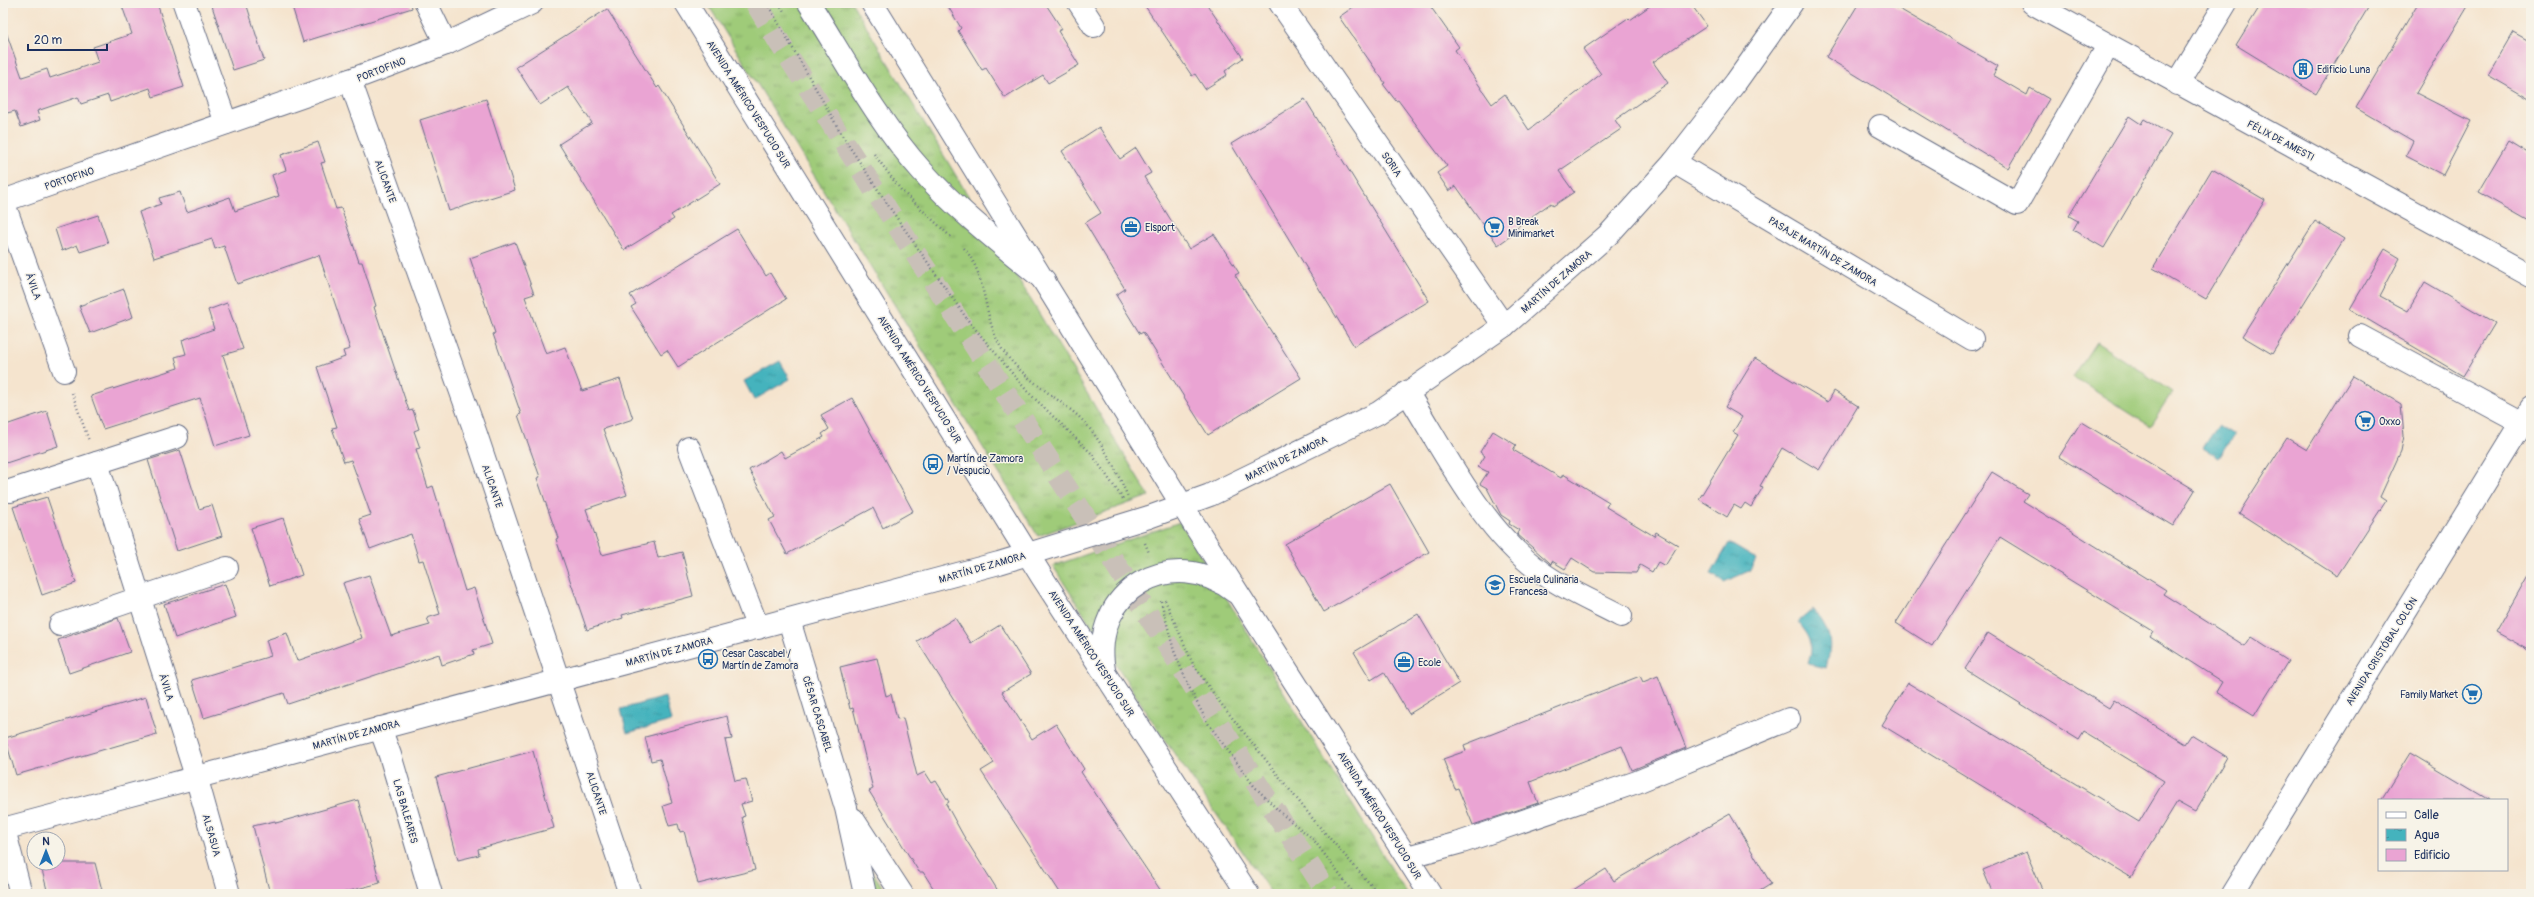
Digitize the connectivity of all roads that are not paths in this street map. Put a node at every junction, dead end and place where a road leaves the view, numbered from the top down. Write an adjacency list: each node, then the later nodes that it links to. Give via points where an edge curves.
1 (184, 3): 17 (main road)
2 (426, 3): 13 (main road)
3 (532, 3): 13 (main road, PORTOFINO)
4 (686, 3): 34 (main road, AVENIDA AMÉRICO VESPUCIO SUR)
5 (809, 3): 22 (main road, via 890,131 921,170 968,218)
6 (872, 3): 22 (main road, AVENIDA AMÉRICO VESPUCIO SUR)
7 (1079, 3): 12 (main road)
8 (1792, 3): 19 (main road, MARTÍN DE ZAMORA, via 1736,82)
9 (2032, 3): 14 (main road, FÉLIX DE AMESTI)
10 (2226, 3): 16 (main road)
11 (1287, 6): 23 (main road, SORIA)
12 (1094, 26)
13 (446, 44): 15 (main road, PORTOFINO)
14 (2108, 46): 16 (main road, FÉLIX DE AMESTI); 18 (main road, via 2016,204)
15 (350, 80): 17 (main road, PORTOFINO); 43 (main road, ALICANTE)
16 (2177, 84): 21 (main road, FÉLIX DE AMESTI)
17 (226, 123): 20 (main road, PORTOFINO)
18 (1880, 126)
19 (1674, 162): 23 (main road, MARTÍN DE ZAMORA, via 1610,234); 25 (main road, PASAJE MARTÍN DE ZAMORA)
20 (3, 201): 26 (main road, ÁVILA)
21 (2531, 276)
22 (1044, 280): 33 (main road, AVENIDA AMÉRICO VESPUCIO SUR)
23 (1504, 326): 27 (main road, MARTÍN DE ZAMORA)
24 (2360, 336): 28 (main road)
25 (1972, 339)
26 (64, 371)
27 (1408, 392): 33 (main road, MARTÍN DE ZAMORA, via 1378,413); 38 (main road, via 1487,520 1512,547 1541,572)
28 (2527, 416): 58 (main road, AVENIDA CRISTÓBAL COLÓN)
29 (177, 437): 31 (main road)
30 (689, 448): 41 (main road)
31 (97, 463): 32 (main road); 36 (main road, ÁVILA)
32 (10, 491)
33 (1184, 506): 34 (main road, MARTÍN DE ZAMORA); 37 (main road, AVENIDA AMÉRICO VESPUCIO SUR)
34 (1028, 554): 39 (main road, MARTÍN DE ZAMORA); 42 (main road, AVENIDA AMÉRICO VESPUCIO SUR)
35 (227, 568): 36 (main road)
36 (139, 598): 40 (main road); 46 (main road, ÁVILA)
37 (1247, 605): 42 (main road, via 1220,581 1204,574 1187,571 1156,576 1136,585 1123,596 1105,627 1102,644); 49 (main road, AVENIDA AMÉRICO VESPUCIO SUR)
38 (1621, 616)
39 (789, 620): 41 (main road, MARTÍN DE ZAMORA); 47 (main road, CÉSAR CASCABEL)
40 (60, 625)
41 (758, 628): 43 (main road, MARTÍN DE ZAMORA)
42 (1104, 670): 56 (main road, AVENIDA AMÉRICO VESPUCIO SUR)
43 (560, 680): 45 (main road, MARTÍN DE ZAMORA); 53 (main road, ALICANTE)
44 (1790, 719): 49 (main road, via 1638,782 1462,842)
45 (380, 728): 46 (main road, MARTÍN DE ZAMORA); 52 (main road, LAS BALEARES)
46 (196, 776): 48 (main road, MARTÍN DE ZAMORA); 51 (main road, ALSASUA)
47 (846, 808): 54 (main road, CÉSAR CASCABEL); 55 (main road, CÉSAR CASCABEL)
48 (3, 829): 50 (main road)
49 (1407, 857): 57 (main road, AVENIDA AMÉRICO VESPUCIO SUR)
50 (21, 894)
51 (229, 894)
52 (431, 894)
53 (630, 894)
54 (865, 894)
55 (902, 894)
56 (1248, 894)
57 (1430, 894)
58 (2232, 894)

